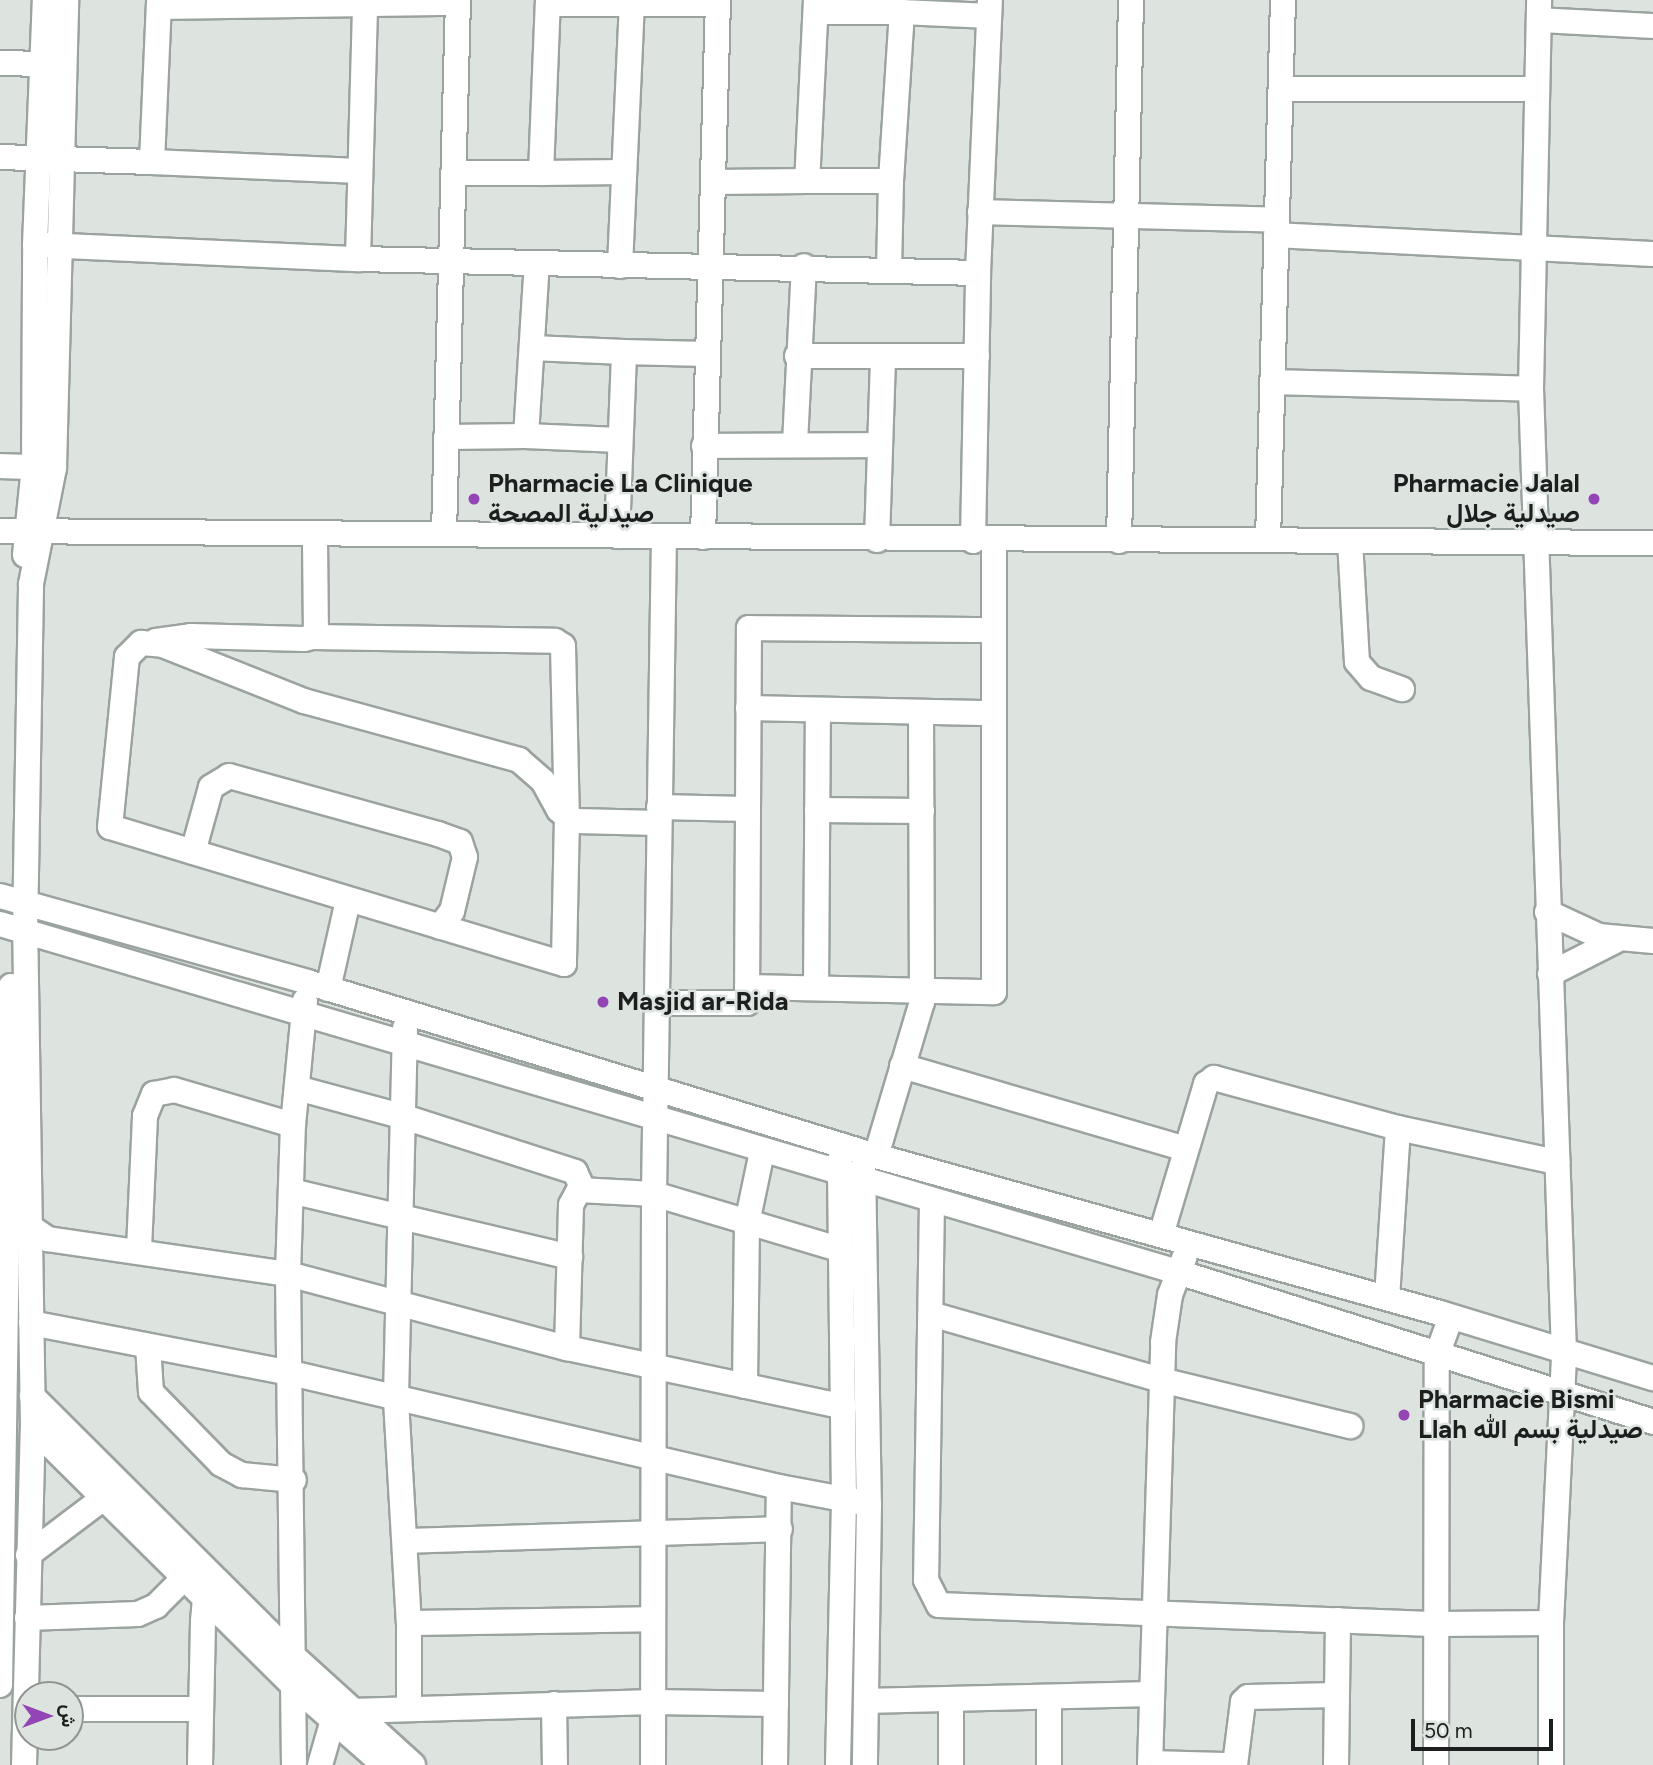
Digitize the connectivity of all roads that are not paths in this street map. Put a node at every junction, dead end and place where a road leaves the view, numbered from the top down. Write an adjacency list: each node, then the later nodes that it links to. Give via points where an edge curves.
1 (45, 0): 17 (street)
2 (66, 0): 21 (street)
3 (1131, 0): 31 (street)
4 (1283, 0): 18 (street)
5 (458, 1): 10 (street); 25 (street)
6 (548, 2): 9 (street); 26 (street)
7 (718, 2): 9 (street); 29 (street)
8 (159, 3): 10 (street); 22 (street)
9 (632, 4): 24 (street)
10 (365, 6): 23 (street)
11 (816, 6): 14 (street); 27 (street)
12 (989, 8): 14 (street); 30 (street)
13 (1539, 10): 15 (street); 19 (street)
14 (902, 12): 28 (street)
15 (1653, 26)
16 (0, 63): 17 (street)
17 (43, 64): 21 (street)
18 (1280, 89): 19 (street); 32 (street)
19 (1537, 89): 34 (street)
20 (0, 157): 21 (street)
21 (51, 160): 22 (street); 33 (street)
22 (152, 162): 23 (street)
23 (359, 171): 36 (street)
24 (623, 172): 26 (street); 40 (street)
25 (453, 173): 26 (street); 37 (street)
26 (541, 173)
27 (807, 181): 28 (street); 29 (street)
28 (891, 181): 42 (street)
29 (713, 182): 39 (street)
30 (980, 212): 31 (street); 43 (street)
31 (1126, 217): 32 (street); 70 (street)
32 (1277, 228): 34 (street); 50 (street)
33 (47, 246): 36 (street); 59 (street); 60 (street, via 54,468)
34 (1533, 250): 35 (street); 51 (street)
35 (1653, 254)
36 (358, 259): 37 (street)
37 (449, 260): 38 (street); 53 (street)
38 (537, 263): 40 (street); 44 (street)
39 (710, 265): 40 (street); 41 (street); 46 (street)
40 (620, 266)
41 (804, 266): 42 (street); 47 (street)
42 (889, 269): 43 (street)
43 (978, 273): 49 (street)
44 (532, 348): 45 (street); 52 (street)
45 (624, 352): 46 (street); 54 (street)
46 (706, 354): 57 (street)
47 (797, 356): 48 (street); 55 (street)
48 (883, 356): 49 (street); 56 (street)
49 (977, 356): 69 (street)
50 (1272, 382): 51 (street); 68 (street)
51 (1531, 390): 72 (street)
52 (526, 436): 53 (street); 54 (street)
53 (446, 437): 62 (street)
54 (620, 440): 64 (street)
55 (795, 443): 56 (street); 57 (street)
56 (880, 444): 67 (street)
57 (704, 446): 66 (street)
58 (0, 466): 59 (street)
59 (34, 467): 60 (street)
60 (36, 530): 61 (street); 63 (street); 88 (street)
61 (0, 531)
62 (444, 534): 63 (street); 64 (street)
63 (315, 536): 75 (street, via 317,631)
64 (617, 536): 65 (street)
65 (664, 537): 66 (street); 85 (street)
66 (703, 537): 67 (street)
67 (877, 540): 69 (street)
68 (1268, 540): 70 (street); 71 (street)
69 (983, 541): 70 (street); 74 (street)
70 (1119, 541)
71 (1350, 541): 72 (street); 77 (street, via 1357,662 1371,678)
72 (1534, 543): 73 (street); 90 (street)
73 (1653, 544)
74 (993, 630): 78 (street, via 749,628); 81 (street)
75 (313, 637): 76 (street, via 179,636); 86 (street, via 555,641 563,646)
76 (150, 643): 86 (street, via 304,701 519,760 543,782); 87 (street, via 134,647 127,657 110,827)
77 (1402, 689)
78 (748, 708): 79 (street); 82 (street)
79 (818, 710): 80 (street); 83 (street)
80 (921, 712): 81 (street); 84 (street)
81 (993, 713): 99 (street, via 994,992)
82 (747, 809): 85 (street); 97 (street)
83 (817, 810): 84 (street); 98 (street)
84 (922, 811): 99 (street)
85 (659, 815): 86 (street); 100 (street)
86 (567, 817): 91 (street, via 564,964)
87 (193, 852): 89 (street); 91 (street, via 211,787 229,776 451,838 460,842 466,857 452,911)
88 (13, 900): 92 (street); 96 (street)
89 (348, 900): 91 (street); 96 (street)
90 (1547, 912): 93 (street); 95 (street)
91 (440, 927)
92 (12, 928): 102 (street); 120 (street); 123 (street)
93 (1615, 940): 94 (street); 95 (street)
94 (1653, 941)
95 (1550, 974): 114 (street)
96 (317, 986): 101 (street); 102 (street)
97 (747, 987): 98 (street); 100 (street, via 747,1003)
98 (816, 988): 99 (street)
99 (923, 990): 104 (street)
100 (658, 1003): 106 (street)
101 (408, 1014): 103 (street); 106 (street)
102 (303, 1015): 103 (street); 105 (street)
103 (403, 1042): 107 (street); 108 (street)
104 (902, 1066): 111 (street); 112 (street)
105 (297, 1088): 107 (street); 109 (street)
106 (656, 1090): 108 (street); 112 (street)
107 (401, 1116): 116 (street, via 575,1172); 121 (street)
108 (655, 1121): 113 (street); 118 (street)
109 (293, 1125): 117 (street); 126 (street, via 174,1090 154,1094 145,1116)
110 (1398, 1128): 111 (street, via 1214,1077 1206,1084); 114 (street); 131 (street)
111 (1185, 1149): 124 (street)
112 (860, 1151): 115 (street); 124 (street)
113 (762, 1152): 115 (street); 122 (street)
114 (1557, 1162): 139 (street)
115 (851, 1177): 119 (street); 127 (street); 159 (street)
116 (583, 1189): 118 (street); 128 (street, via 571,1199)
117 (291, 1191): 121 (street); 130 (street)
118 (654, 1194): 122 (street); 141 (street)
119 (932, 1202): 129 (street); 134 (street)
120 (4, 1212): 123 (street); 133 (street)
121 (400, 1213): 128 (street); 132 (street)
122 (747, 1223): 127 (street); 145 (street)
123 (32, 1227): 126 (street, via 48,1239); 136 (street)
124 (1161, 1235): 125 (street)
125 (1192, 1244): 129 (street); 131 (street)
126 (139, 1250): 130 (street)
127 (842, 1250): 149 (street)
128 (570, 1257): 138 (street)
129 (1178, 1272): 140 (street); 144 (street, via 1165,1318)
130 (288, 1274): 132 (street); 142 (street)
131 (1387, 1298): 135 (street)
132 (398, 1306): 138 (street); 148 (street)
133 (3, 1310): 152 (street)
134 (931, 1314): 144 (street); 166 (street, via 926,1580 933,1600 951,1609)
135 (1451, 1317): 139 (street); 140 (street)
136 (31, 1323): 137 (street); 147 (street)
137 (148, 1346): 142 (street); 155 (street, via 151,1392 220,1464 242,1475)
138 (567, 1348): 141 (street)
139 (1564, 1353): 143 (street); 146 (street)
140 (1437, 1355): 146 (street); 172 (street)
141 (653, 1367): 145 (street); 154 (street)
142 (291, 1373): 148 (street); 155 (street)
143 (1653, 1378)
144 (1161, 1380): 151 (street); 166 (street)
145 (745, 1386): 149 (street)
146 (1562, 1394): 150 (street); 171 (street)
147 (32, 1396): 153 (street); 157 (street)
148 (396, 1400): 154 (street); 162 (street)
149 (844, 1407): 158 (street)
150 (1653, 1422)
151 (1350, 1426)
152 (2, 1428): 175 (street)
153 (33, 1428): 157 (street); 163 (street)
154 (653, 1460): 156 (street); 161 (street)
155 (294, 1480): 173 (street)
156 (779, 1487): 158 (street); 160 (street)
157 (113, 1492): 163 (street); 164 (street); 165 (street)
158 (844, 1499): 159 (street); 198 (street)
159 (869, 1504): 181 (street)
160 (780, 1529): 161 (street); 183 (street)
161 (653, 1534): 162 (street); 168 (street)
162 (405, 1541): 170 (street)
163 (28, 1555): 167 (street)
164 (185, 1577): 165 (street); 167 (street, via 156,1606 138,1614)
165 (211, 1589): 173 (street); 176 (street); 186 (street)
166 (1152, 1613): 169 (street); 177 (street)
167 (27, 1618): 174 (street)
168 (653, 1619): 170 (street); 182 (street)
169 (1338, 1620): 172 (street); 178 (street)
170 (409, 1623): 187 (street)
171 (1551, 1623): 172 (street); 206 (street)
172 (1438, 1624): 205 (street)
173 (293, 1656): 176 (street); 188 (street)
174 (27, 1681)
175 (0, 1685)
176 (293, 1685): 188 (street); 191 (street)
177 (1151, 1694): 179 (street); 189 (street)
178 (1336, 1695): 203 (street, via 1248,1697 1242,1707); 204 (street)
179 (1049, 1697): 180 (street); 201 (street)
180 (951, 1700): 181 (street); 200 (street)
181 (866, 1701): 199 (street)
182 (653, 1702): 183 (street); 184 (street); 196 (street)
183 (776, 1703): 197 (street)
184 (554, 1704): 187 (street); 195 (street)
185 (84, 1709): 186 (street)
186 (201, 1709): 190 (street)
187 (409, 1709): 188 (street)
188 (342, 1715): 192 (street); 193 (street); 194 (street)
189 (1150, 1764): 202 (street)
190 (200, 1765)
191 (294, 1765)
192 (320, 1765)
193 (384, 1765)
194 (413, 1765)
195 (555, 1765)
196 (653, 1765)
197 (775, 1765)
198 (838, 1765)
199 (865, 1765)
200 (951, 1765)
201 (1049, 1765)
202 (1224, 1765)
203 (1236, 1765)
204 (1336, 1765)
205 (1436, 1765)
206 (1552, 1765)

